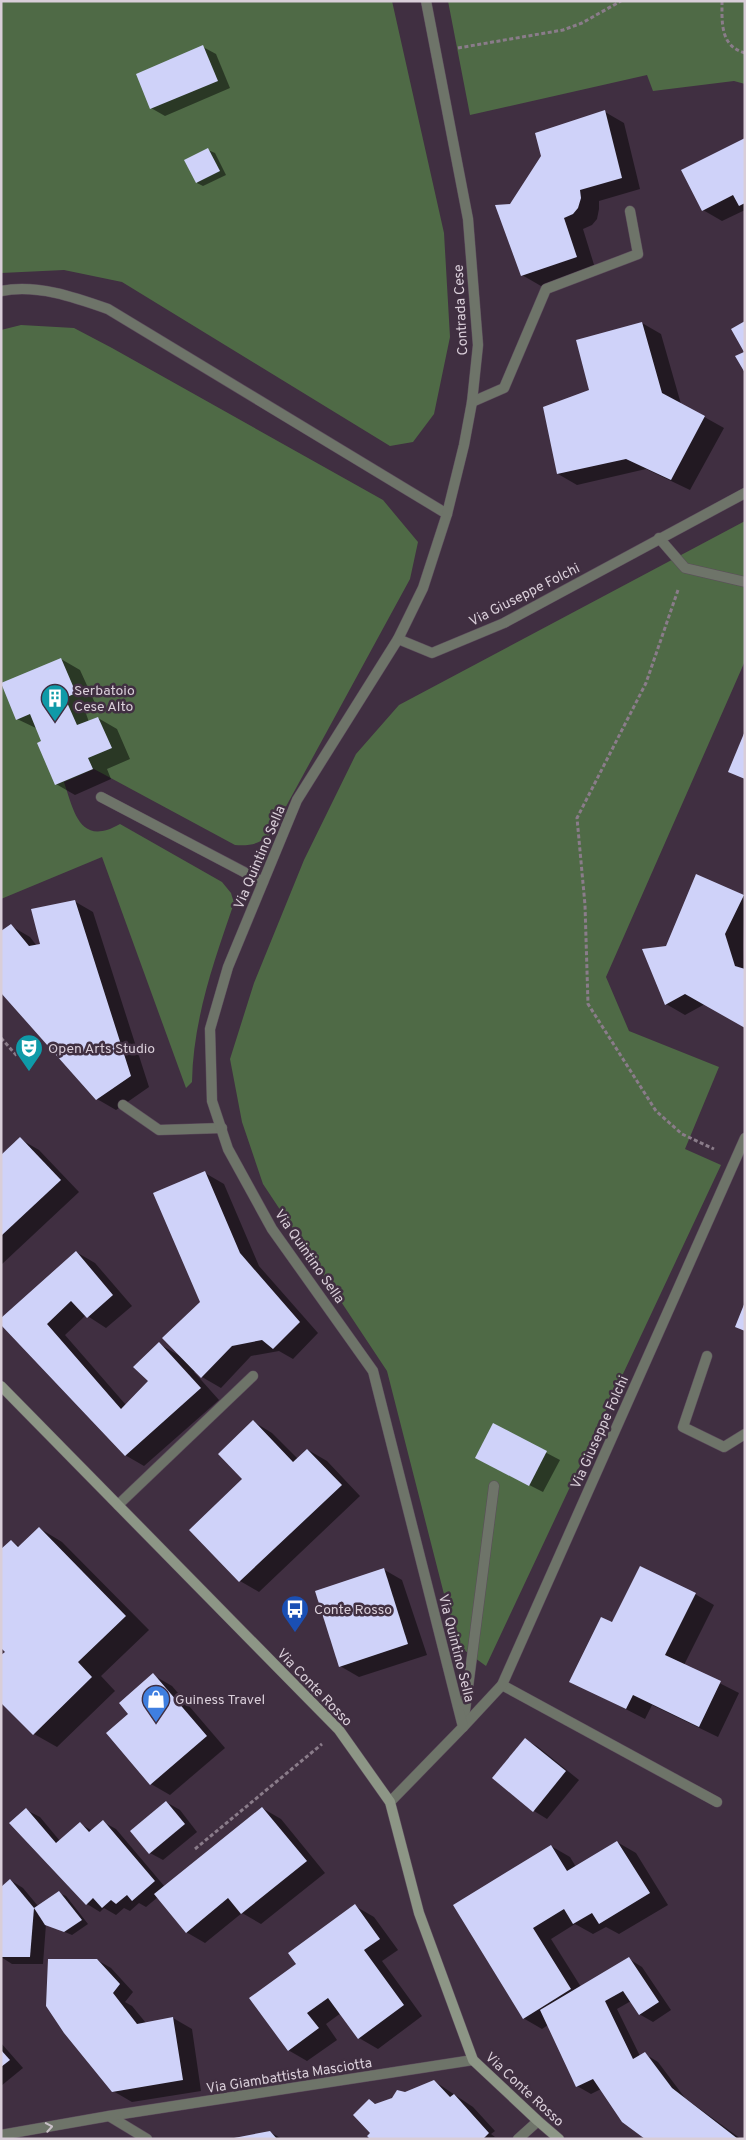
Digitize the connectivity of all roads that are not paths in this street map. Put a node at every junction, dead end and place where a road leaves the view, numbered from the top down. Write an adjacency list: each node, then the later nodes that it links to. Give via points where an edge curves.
1 (426, 1): 4 (street, Contrada Cese, via 468,219 478,345)
2 (630, 211): 4 (street, via 638,254 546,289 504,388)
3 (1, 292): 6 (street, via 14,289 66,294 108,309)
4 (472, 402): 6 (street, Contrada Cese)
5 (745, 492): 7 (street, Via Giuseppe Folchi)
6 (447, 514): 9 (street, Contrada Cese, via 423,588)
7 (660, 538): 8 (street, via 685,568); 9 (street, Via Giuseppe Folchi, via 504,623 432,653)
8 (745, 582)
9 (398, 639): 11 (street, Via Quintino Sella, via 298,800)
10 (101, 797): 11 (street)
11 (263, 882): 13 (street, Via Quintino Sella, via 228,968 210,1029 212,1101)
12 (123, 1105): 13 (street, via 159,1130)
13 (222, 1128): 22 (street, Via Quintino Sella, via 228,1149 272,1230 373,1371)
14 (745, 1138): 21 (street, Via Giuseppe Folchi)
15 (707, 1356): 18 (street, via 683,1427 724,1446)
16 (253, 1376): 20 (street)
17 (1, 1386): 20 (street, Via Conte Rosso)
18 (745, 1434)
19 (494, 1486): 22 (street)
20 (118, 1504): 23 (street, Via Conte Rosso, via 339,1730)
21 (502, 1684): 22 (street, Via Giuseppe Folchi); 24 (street)
22 (463, 1727): 23 (street)
23 (390, 1802): 25 (street, Via Conte Rosso, via 419,1913)
24 (717, 1802)
25 (473, 2060): 26 (street, Via Giambattista Masciotta); 27 (street, Via Conte Rosso)
26 (109, 2116): 28 (street, Via Giambattista Masciotta, one-way to 26); 29 (street)
27 (538, 2121): 30 (street); 31 (street, Via Conte Rosso)
28 (1, 2135)
29 (147, 2139)
30 (518, 2139)
31 (559, 2139)

